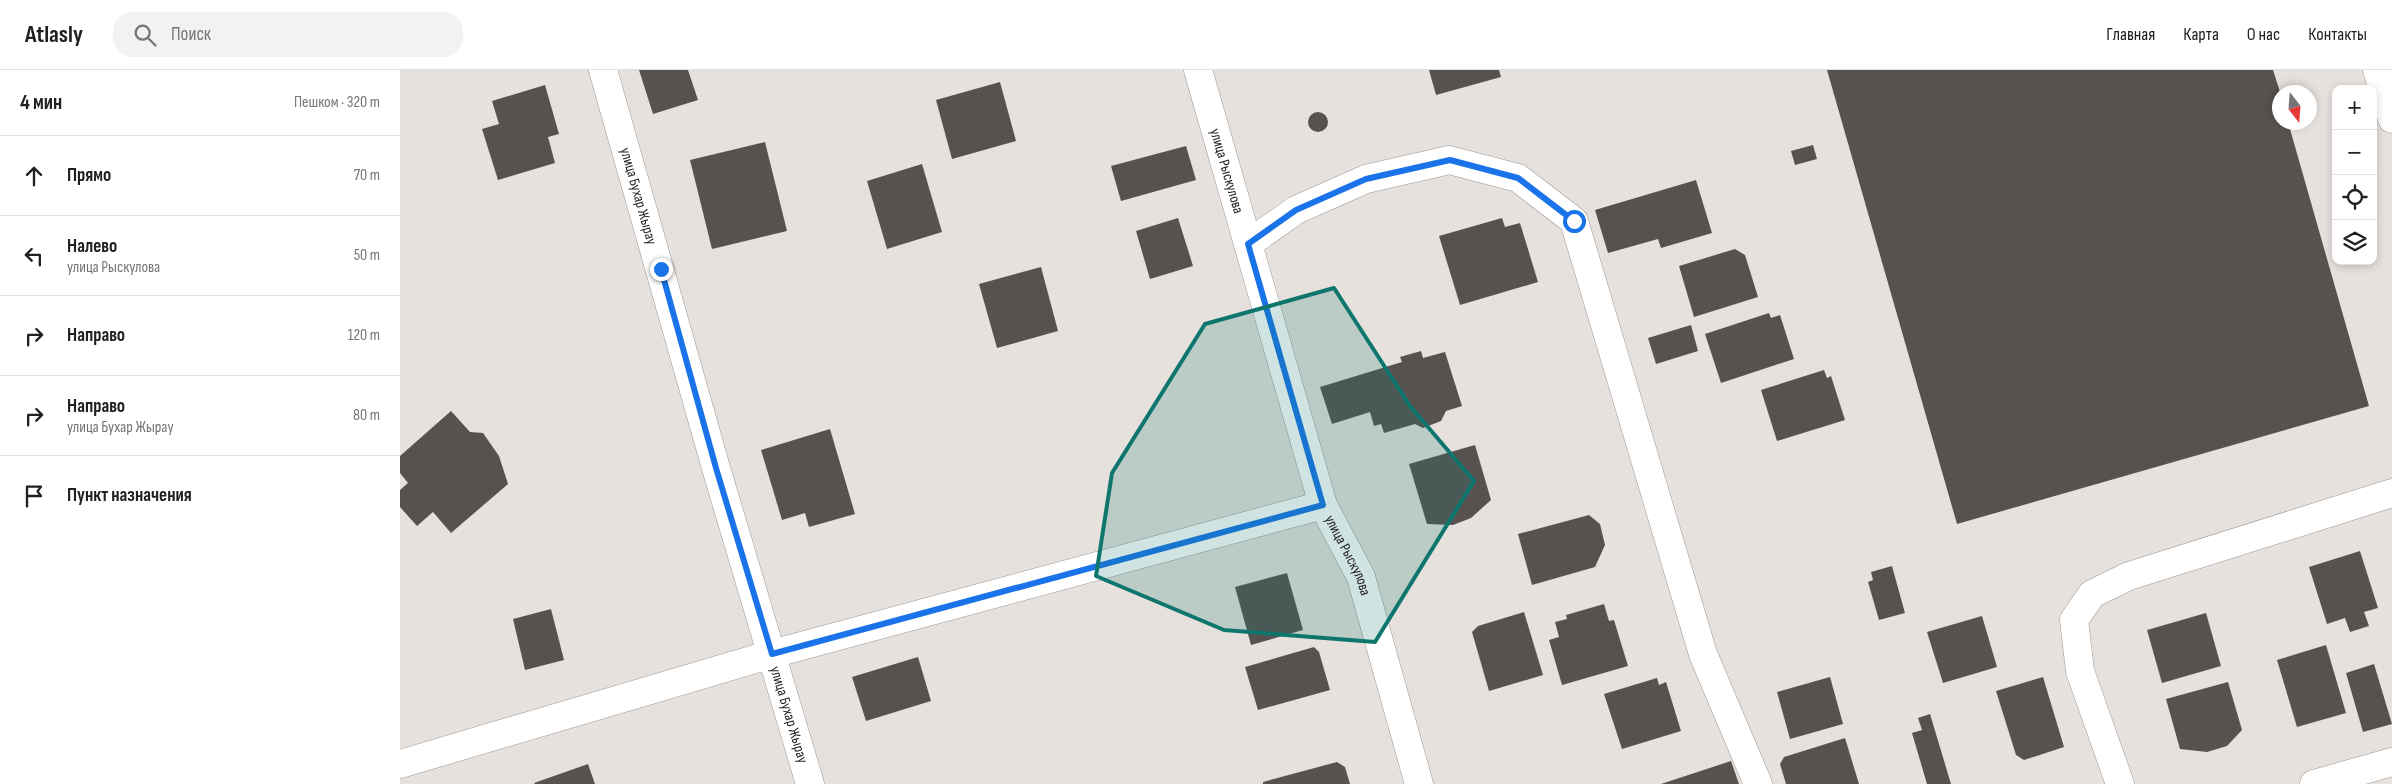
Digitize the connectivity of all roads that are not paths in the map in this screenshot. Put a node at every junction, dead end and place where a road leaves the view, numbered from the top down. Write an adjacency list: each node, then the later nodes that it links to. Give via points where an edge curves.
1 (603, 70): 8 (street, улица Бухар Жырау)
2 (1198, 70): 5 (street, улица Рыскулова)
3 (2377, 70): 4 (street)
4 (2390, 105)
5 (1248, 244): 7 (street, улица Рыскулова); 13 (street, via 1296,210 1366,179 1450,160 1518,178 1574,221 1703,654)
6 (2392, 493): 14 (street, via 2129,576 2092,594 2074,620 2080,671)
7 (1323, 505): 8 (street); 12 (street, улица Рыскулова, via 1361,577)
8 (772, 654): 10 (street); 11 (street, улица Бухар Жырау)
9 (2392, 762): 15 (street)
10 (400, 764)
11 (810, 784)
12 (1419, 784)
13 (1758, 784)
14 (2120, 784)
15 (2314, 784)

